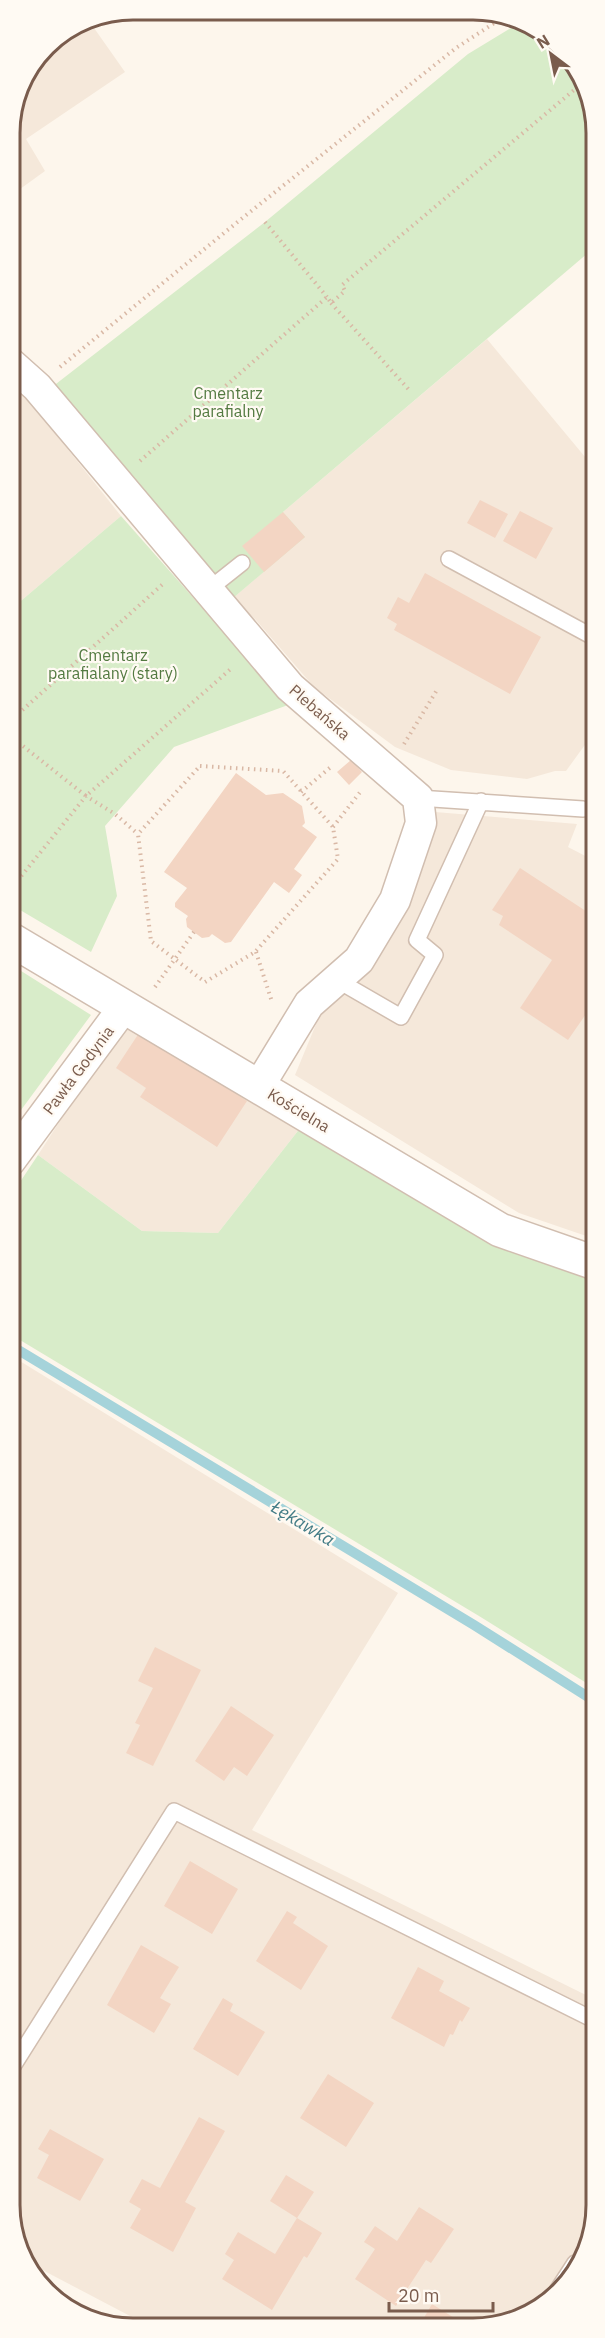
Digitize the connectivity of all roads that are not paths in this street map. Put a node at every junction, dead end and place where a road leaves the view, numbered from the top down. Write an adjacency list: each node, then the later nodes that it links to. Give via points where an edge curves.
1 (20, 372): 4 (street, Plebańska)
2 (448, 559): 5 (lane)
3 (242, 563): 4 (lane)
4 (208, 590): 6 (street, Plebańska, via 290,687 376,778)
5 (586, 633)
6 (418, 798): 7 (lane); 10 (street, via 421,823 395,900 359,960)
7 (481, 801): 8 (lane); 10 (lane, via 417,940 435,955 401,1017)
8 (583, 809)
9 (20, 945): 11 (street, Kościelna)
10 (337, 980): 12 (street, via 309,1004)
11 (124, 1007): 12 (street, Kościelna); 13 (street, Pawła Godynia)
12 (259, 1086): 14 (street, Kościelna, via 500,1230)
13 (20, 1148)
14 (585, 1260)
15 (585, 2016): 16 (lane, via 174,1811)
16 (20, 2055)

